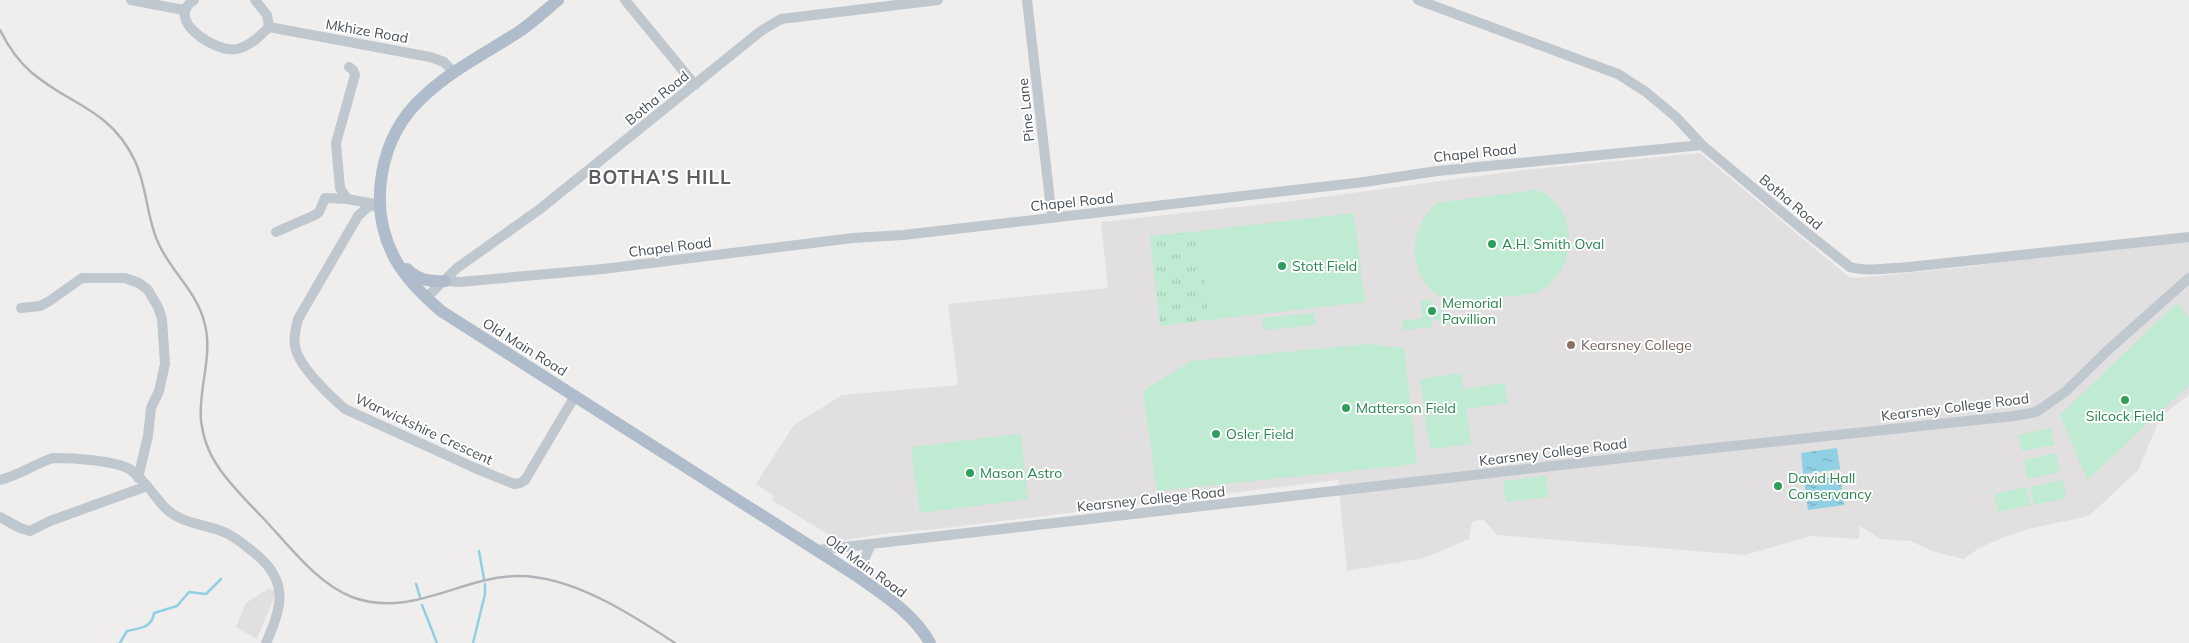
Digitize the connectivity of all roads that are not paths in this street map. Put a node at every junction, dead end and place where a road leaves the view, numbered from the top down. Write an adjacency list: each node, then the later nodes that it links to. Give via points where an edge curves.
1 (131, 0): 10 (street)
2 (194, 0): 10 (street)
3 (255, 0): 11 (street, via 266,15)
4 (558, 0): 13 (main road, Old Main Road, via 521,30)
5 (625, 0): 14 (street)
6 (938, 0): 9 (street, Botha Road)
7 (1027, 0): 18 (street, Pine Lane)
8 (1418, 0): 15 (street, Botha Road, via 1618,74 1676,117)
9 (886, 3): 14 (street, Botha Road, via 780,19)
10 (184, 10): 11 (street, via 185,19 194,31 207,41 231,50 249,44)
11 (269, 27): 13 (street, Mkhize Road, via 430,57 444,62)
12 (349, 68): 16 (street, via 354,75 336,143 340,188)
13 (454, 73): 17 (main road, Old Main Road, via 422,97 397,130 384,161)
14 (695, 85): 23 (street, Botha Road)
15 (1702, 145): 18 (street, Chapel Road, via 1437,171); 20 (street, Botha Road, via 1842,262 1857,269 1909,267)
16 (347, 199): 17 (street); 19 (street, via 325,198 315,216)
17 (381, 206): 21 (main road, Old Main Road, via 381,220); 26 (street, Warwickshire Crescent, via 369,206 358,216 298,319 294,344 297,354 331,397 345,409 514,484 525,480)
18 (1052, 218): 23 (street, Chapel Road, via 853,238 603,269)
19 (276, 232)
20 (2189, 237)
21 (394, 257): 23 (main road, via 419,278); 24 (main road, Old Main Road)
22 (2189, 278): 31 (street, Kearsney College Road, via 2065,392 2036,412)
23 (445, 281): 24 (street, Botha Road)
24 (426, 298): 26 (main road, Old Main Road)
25 (21, 308): 27 (street, via 40,306 82,278 125,278 139,282 148,290 162,319 165,364 162,383 151,408)
26 (575, 396): 32 (main road, Old Main Road)
27 (138, 478): 28 (street, via 131,470 119,466 64,458 43,461); 29 (street)
28 (0, 480)
29 (147, 486): 30 (street, via 30,531); 34 (street, via 169,512 180,519 226,533 269,566 280,592 279,607)
30 (0, 517)
31 (871, 544): 32 (street, Kearsney College Road); 33 (street)
32 (818, 550): 33 (main road, Old Main Road)
33 (857, 576): 35 (main road, Old Main Road, via 894,602)
34 (266, 643)
35 (930, 643)

